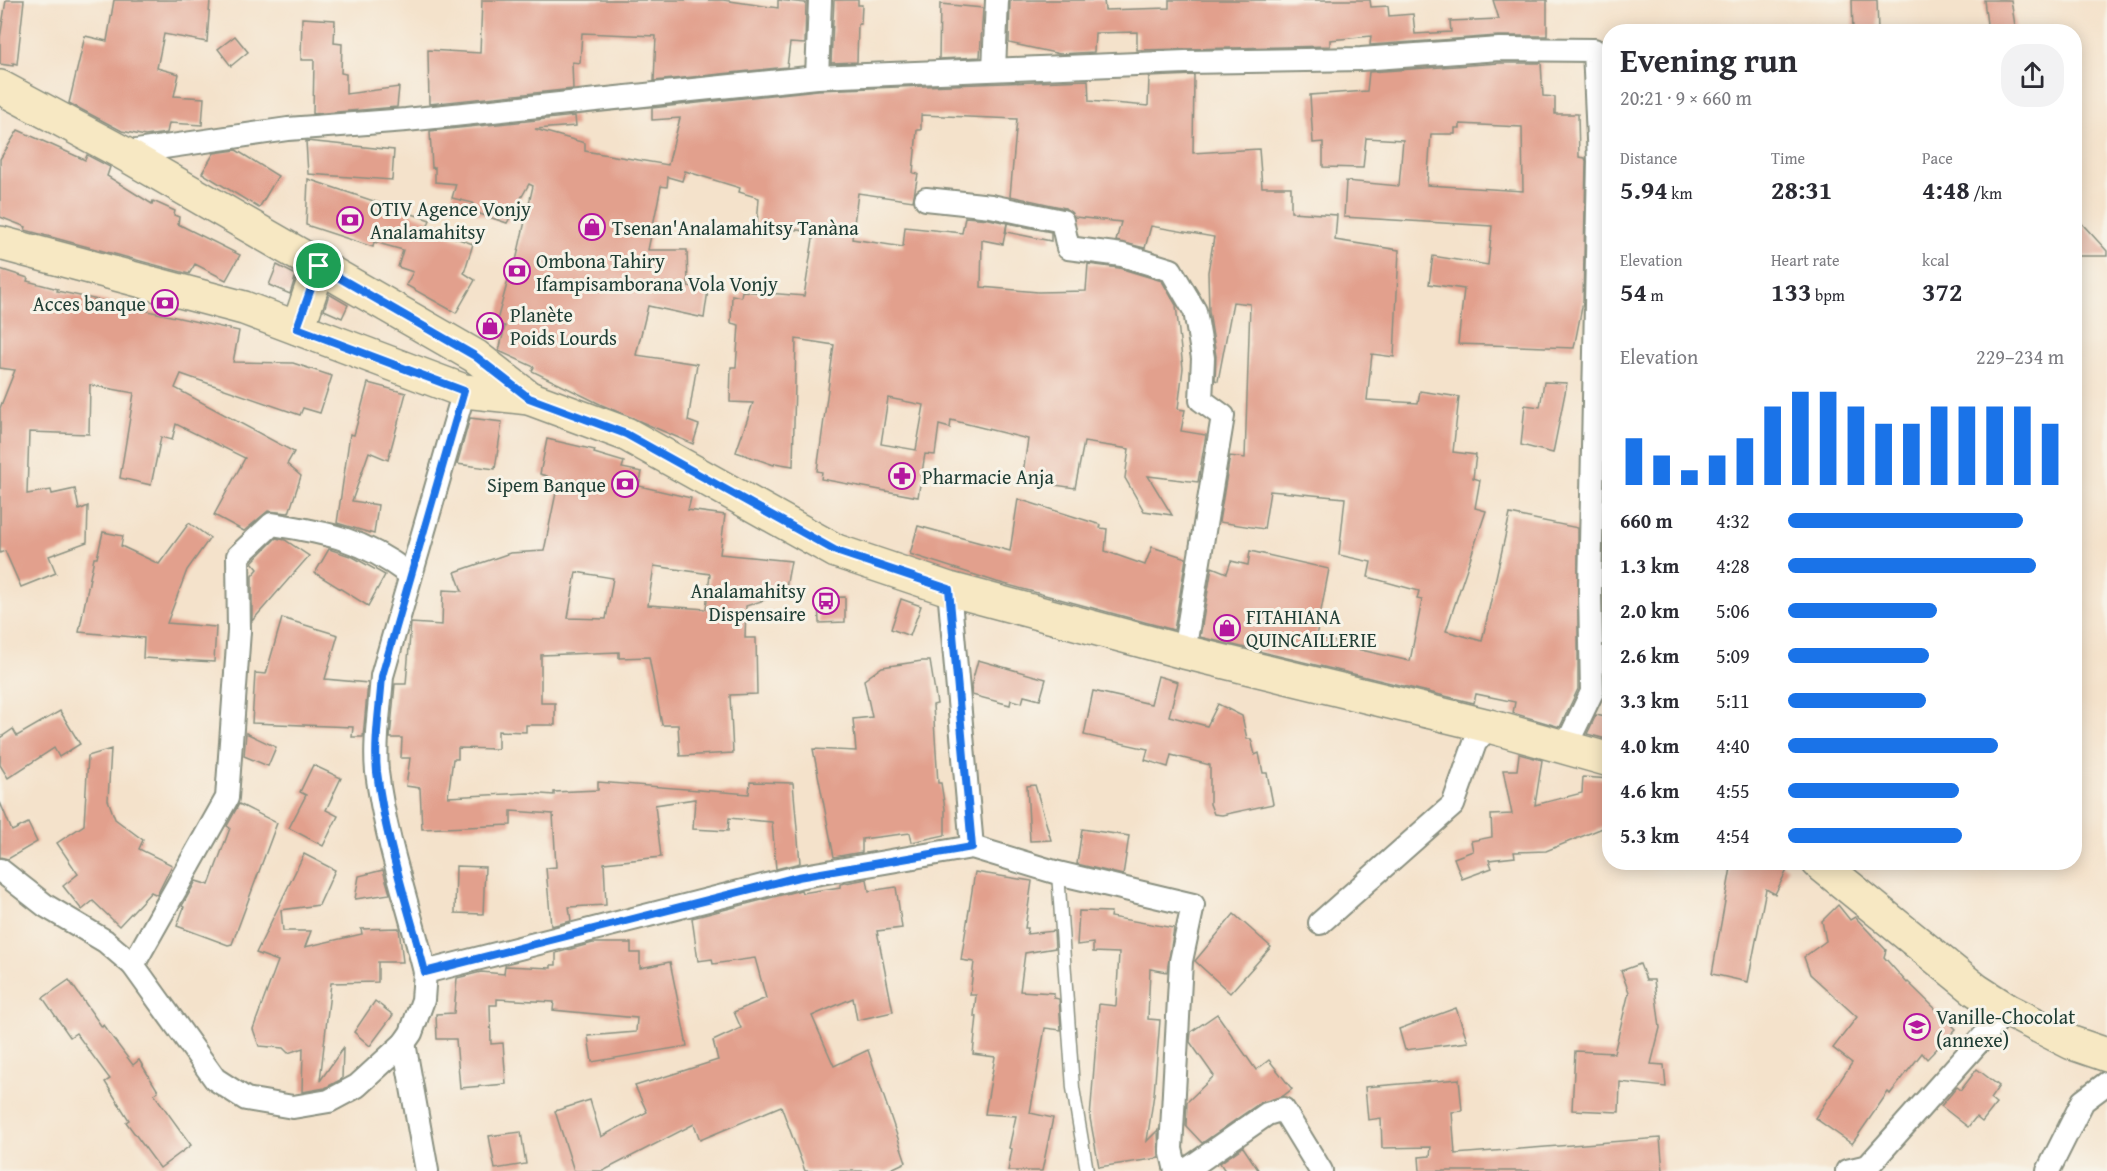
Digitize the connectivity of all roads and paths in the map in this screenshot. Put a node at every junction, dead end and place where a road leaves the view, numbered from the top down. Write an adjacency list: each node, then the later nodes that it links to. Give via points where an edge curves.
1 (820, 0): 4 (street)
2 (997, 0): 3 (street)
3 (994, 69): 4 (street); 20 (street, via 1361,59 1499,49 1594,50 1599,161 1590,591 1592,693)
4 (817, 77): 6 (street, via 288,129)
5 (0, 87): 6 (main road)
6 (123, 153): 9 (main road)
7 (926, 199): 18 (street, via 991,206 1062,221 1068,248 1122,255 1171,270 1195,311 1203,358 1201,400 1223,416)
8 (0, 243): 11 (main road, via 244,308)
9 (319, 266): 10 (main road); 11 (main road)
10 (395, 309): 12 (main road); 13 (main road)
11 (297, 328): 13 (main road)
12 (475, 356): 14 (main road); 15 (main road)
13 (375, 358): 14 (main road)
14 (464, 391): 15 (main road); 16 (street)
15 (529, 398): 17 (main road, via 626,434 836,551)
16 (409, 574): 27 (street, via 381,553 333,534 272,524 238,556 239,631 227,798); 28 (street, via 382,676 377,770)
17 (949, 589): 18 (main road); 22 (street)
18 (1184, 652): 19 (main road)
19 (1489, 726): 20 (main road); 26 (street, via 1475,743 1453,806)
20 (1565, 748): 21 (main road)
21 (1602, 758)
22 (972, 847): 25 (street); 28 (street, via 798,877)
23 (0, 870): 27 (street, via 46,906 105,941)
24 (1828, 870): 29 (main road, via 1976,990)
25 (1058, 873): 34 (lane, via 1074,1088); 35 (street, via 1192,905 1181,961 1171,1149)
26 (1320, 923)
27 (133, 965): 30 (street, via 215,1079 246,1099 293,1107 329,1101 357,1086)
28 (425, 972): 30 (street, via 423,1000)
29 (2007, 1010): 31 (main road, via 2072,1043); 38 (street, via 1868,1166)
30 (404, 1043): 33 (street)
31 (2107, 1055)
32 (2107, 1083): 39 (street, via 2083,1101)
33 (427, 1171)
34 (1087, 1171)
35 (1176, 1171)
36 (1185, 1171): 37 (street, via 1267,1114 1283,1109)
37 (1321, 1171)
38 (1846, 1171)
39 (2048, 1171)

